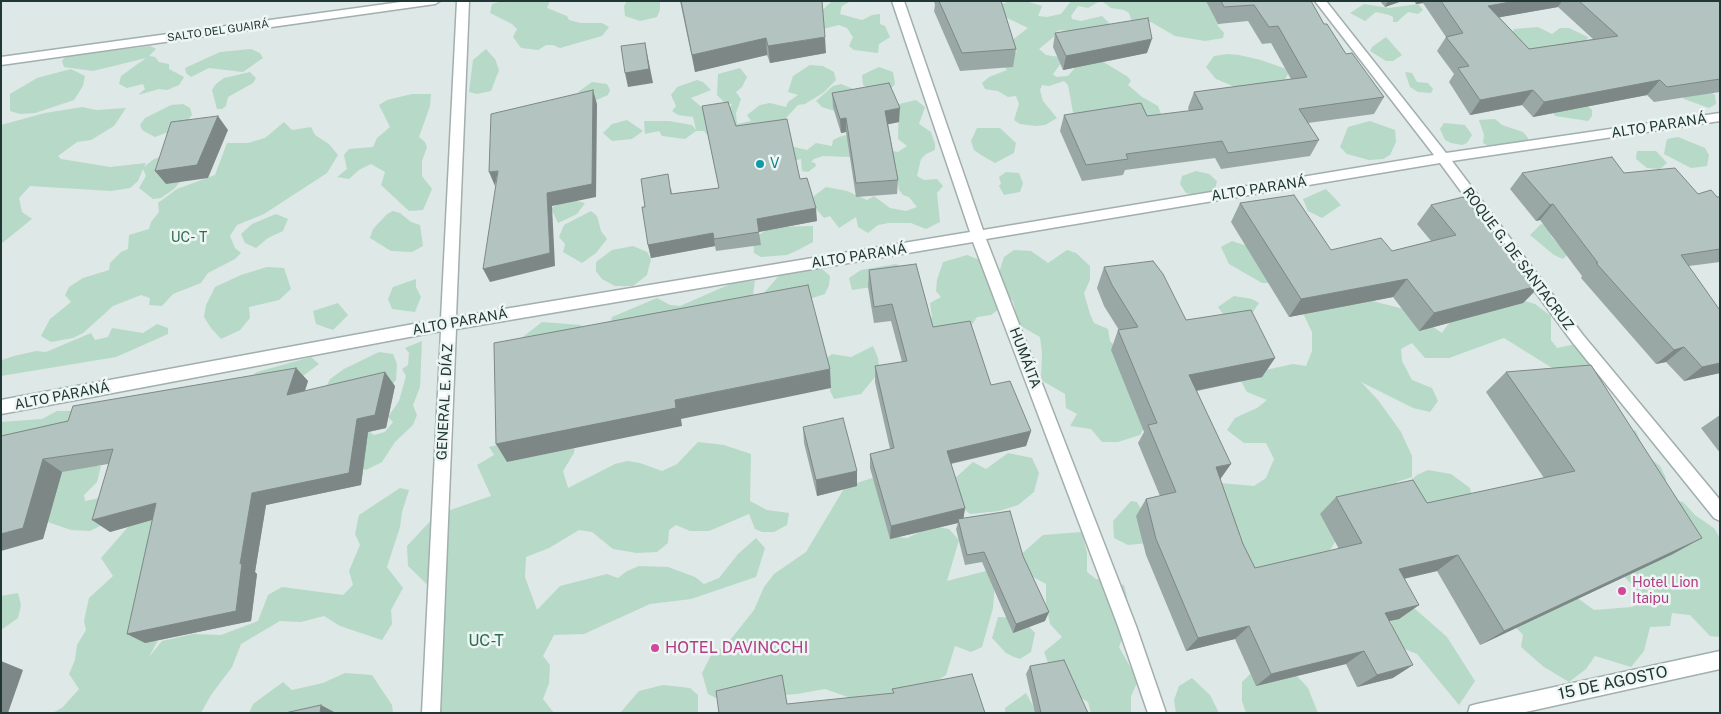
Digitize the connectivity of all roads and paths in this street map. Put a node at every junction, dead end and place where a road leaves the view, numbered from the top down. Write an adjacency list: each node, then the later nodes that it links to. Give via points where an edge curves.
1 (434, 1): 5 (street, SALTO DEL GUAIRÁ)
2 (463, 1): 9 (street, GENERAL E. DÍAZ)
3 (898, 1): 8 (street, HUMÁITA)
4 (1320, 1): 7 (street, ROQUE G. DE SANTACRUZ)
5 (1, 61)
6 (1720, 116): 7 (street, ALTO PARANÁ)
7 (1443, 158): 8 (street, ALTO PARANÁ); 11 (street, ROQUE G. DE SANTACRUZ, via 1578,339)
8 (978, 236): 9 (street, ALTO PARANÁ); 14 (street, HUMÁITA)
9 (449, 324): 10 (street, ALTO PARANÁ); 13 (street, GENERAL E. DÍAZ)
10 (1, 407)
11 (1720, 513)
12 (1720, 660): 15 (street, 15 DE AGOSTO)
13 (431, 713)
14 (1157, 713)
15 (1478, 713)

